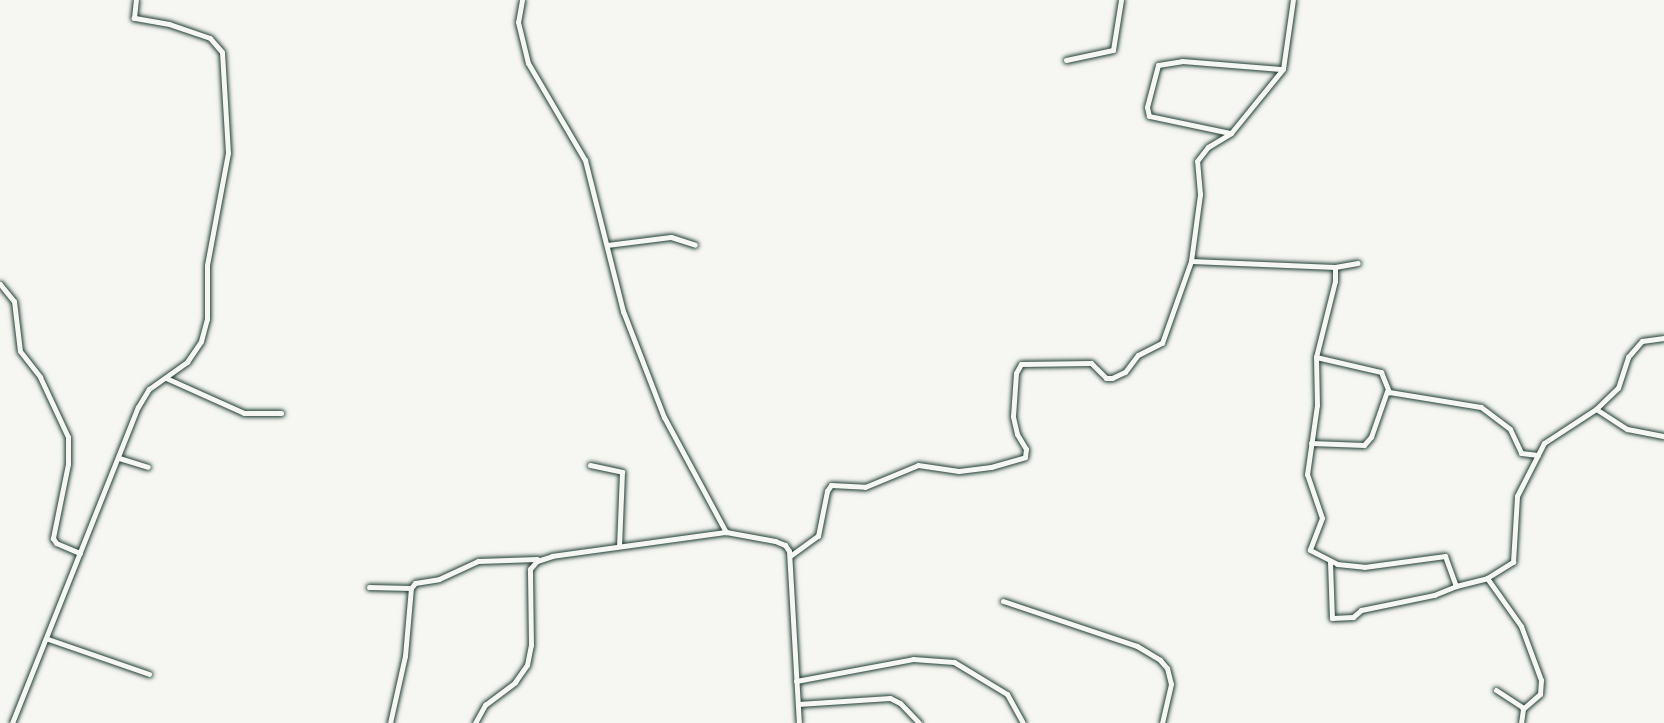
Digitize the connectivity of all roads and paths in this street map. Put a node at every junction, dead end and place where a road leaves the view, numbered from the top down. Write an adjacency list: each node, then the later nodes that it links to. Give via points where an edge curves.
1 (136, 0): 16 (street, via 134,18 210,38 223,60 228,153 207,265 207,319 197,348)
2 (522, 0): 8 (street, via 518,22 528,63 585,160)
3 (1121, 0): 5 (street, via 1113,50)
4 (1293, 0): 6 (street)
5 (1066, 60)
6 (1283, 69): 7 (street); 7 (street, via 1189,61 1158,65 1149,116)
7 (1231, 133): 10 (street, via 1197,161 1199,204)
8 (607, 245): 9 (street, via 671,237); 26 (street, via 623,311 655,396)
9 (695, 245)
10 (1191, 261): 12 (street); 29 (street, via 1162,343 1138,355 1120,376 1106,378 1091,363 1020,365 1013,416 1025,457 959,471 918,465 865,487 831,485 818,536)
11 (1358, 263): 12 (street)
12 (1335, 267): 15 (street)
13 (0, 284): 28 (street, via 14,301 20,351 40,377 68,437 53,538)
14 (1664, 338): 18 (street, via 1648,338 1636,346 1621,384)
15 (1316, 357): 17 (street, via 1381,372); 21 (street)
16 (166, 378): 19 (street, via 244,413); 23 (street, via 146,393)
17 (1387, 391): 21 (street, via 1364,445); 22 (street, via 1481,407 1510,429 1521,453)
18 (1596, 409): 20 (street, via 1627,429); 22 (street, via 1562,428)
19 (281, 413)
20 (1664, 436)
21 (1311, 443): 31 (street, via 1307,479 1322,522 1310,549)
22 (1538, 455): 32 (street, via 1517,496 1514,561)
23 (119, 458): 25 (street); 28 (street)
24 (590, 465): 27 (street, via 622,472)
25 (148, 467)
26 (726, 532): 27 (street); 29 (street, via 785,545)
27 (619, 546): 30 (street)
28 (80, 553): 37 (street)
29 (790, 556): 39 (street)
30 (541, 559): 35 (street, via 472,562 439,579 417,581); 45 (street, via 530,569 527,665 485,705)
31 (1330, 562): 33 (street, via 1364,567 1445,556); 33 (street, via 1332,618 1353,617 1361,610)
32 (1487, 578): 33 (street); 42 (street, via 1521,626 1539,673 1540,694)
33 (1456, 586)
34 (369, 587): 35 (street)
35 (411, 588): 44 (street, via 405,656)
36 (1003, 601): 49 (street, via 1137,646 1160,660 1171,684)
37 (47, 639): 38 (street); 43 (street)
38 (149, 674)
39 (796, 681): 41 (street); 48 (street, via 913,659 954,662 1007,694)
40 (1496, 690): 42 (street)
41 (798, 704): 46 (street); 47 (street, via 890,698)
42 (1524, 708): 50 (street)
43 (12, 723)
44 (390, 723)
45 (475, 723)
46 (799, 723)
47 (919, 723)
48 (1023, 723)
49 (1162, 723)
50 (1521, 723)

